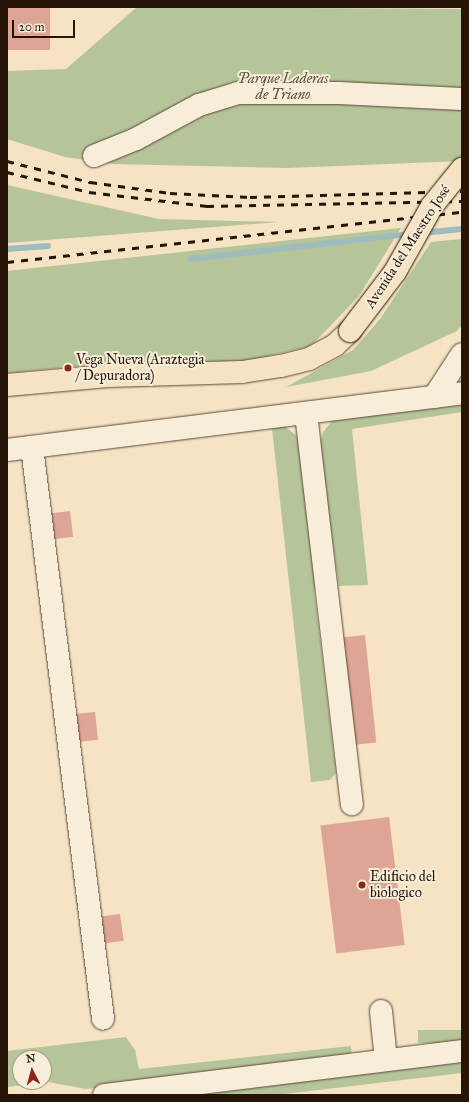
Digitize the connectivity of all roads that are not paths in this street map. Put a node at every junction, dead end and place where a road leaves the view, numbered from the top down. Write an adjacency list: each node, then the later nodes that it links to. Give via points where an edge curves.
1 (462, 99): 2 (lane, via 339,93 238,93 199,105 136,139)
2 (94, 156)
3 (462, 169): 5 (main road, Avenida del Maestro José, bridge, via 432,206 395,272 350,331 334,345 309,359 242,372 85,377)
4 (462, 354): 7 (lane)
5 (7, 385)
6 (462, 393): 7 (lane)
7 (434, 396): 8 (lane)
8 (306, 414): 9 (lane); 11 (lane)
9 (32, 447): 10 (lane); 13 (lane)
10 (7, 450)
11 (352, 804)
12 (381, 1012): 15 (lane)
13 (103, 1019)
14 (462, 1051): 15 (lane)
15 (386, 1060): 16 (lane)
16 (113, 1094)

